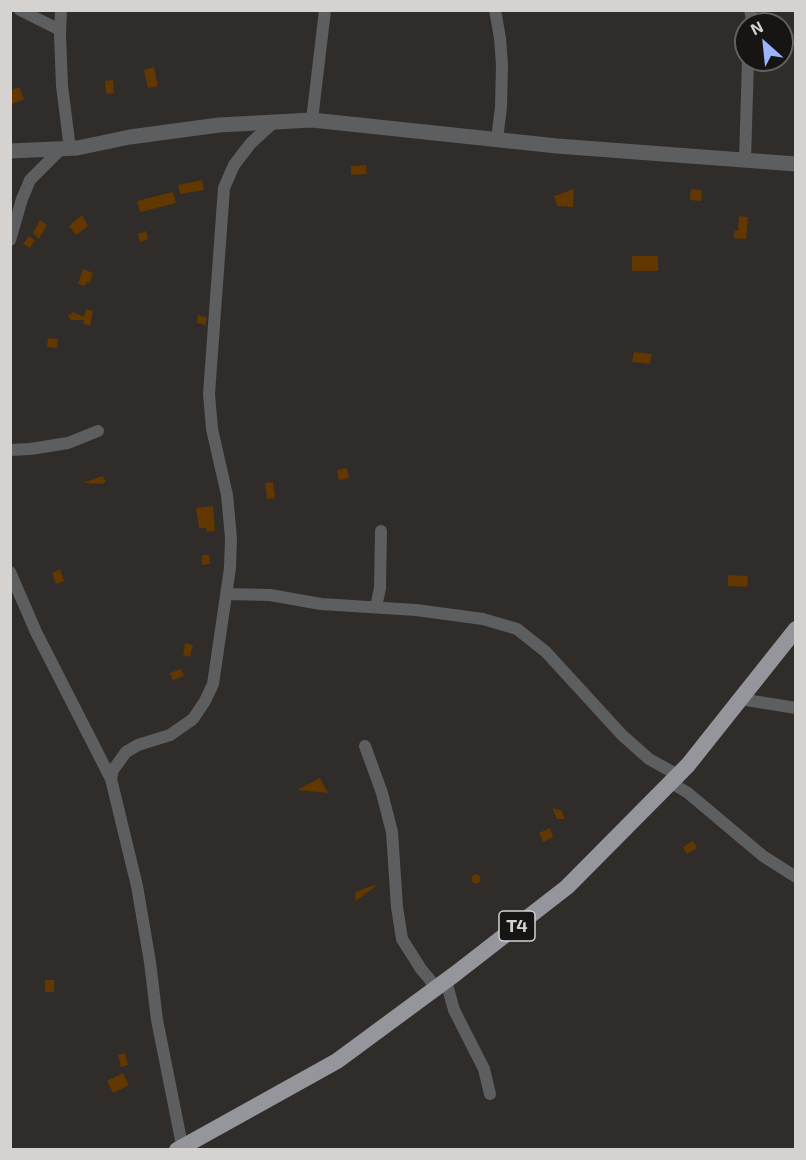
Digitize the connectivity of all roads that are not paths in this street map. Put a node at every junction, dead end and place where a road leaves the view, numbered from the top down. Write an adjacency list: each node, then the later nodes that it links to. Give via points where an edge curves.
1 (20, 10): 5 (street)
2 (61, 10): 5 (street)
3 (325, 10): 7 (street)
4 (495, 10): 9 (street, via 502,65)
5 (60, 30): 10 (street)
6 (748, 72): 12 (street)
7 (312, 120): 8 (street); 9 (street)
8 (274, 122): 10 (street, via 219,125); 19 (street, via 234,165 224,188 209,393 212,429 227,495 231,548)
9 (497, 139): 12 (street)
10 (66, 149): 11 (street); 14 (street, via 30,180)
11 (10, 151)
12 (745, 160): 13 (street)
13 (795, 164)
14 (10, 240)
15 (98, 431): 16 (street, via 68,443)
16 (10, 450)
17 (381, 531): 20 (street)
18 (10, 572): 26 (street)
19 (227, 594): 20 (street); 26 (street, via 213,684 205,701 193,720 170,735 126,752)
20 (376, 607): 25 (street, via 483,619 517,629 546,652 622,735)
21 (795, 629): 22 (highway, T4)
22 (740, 699): 23 (street); 25 (highway, T4)
23 (795, 708)
24 (365, 746): 28 (street, via 392,832 402,939 421,969)
25 (674, 779): 27 (street, via 763,856); 28 (highway, T4, via 567,887)
26 (111, 780): 30 (street, via 137,886)
27 (795, 877)
28 (441, 984): 29 (street, via 483,1070); 30 (highway, T4, via 337,1061)
29 (490, 1094)
30 (181, 1149)

